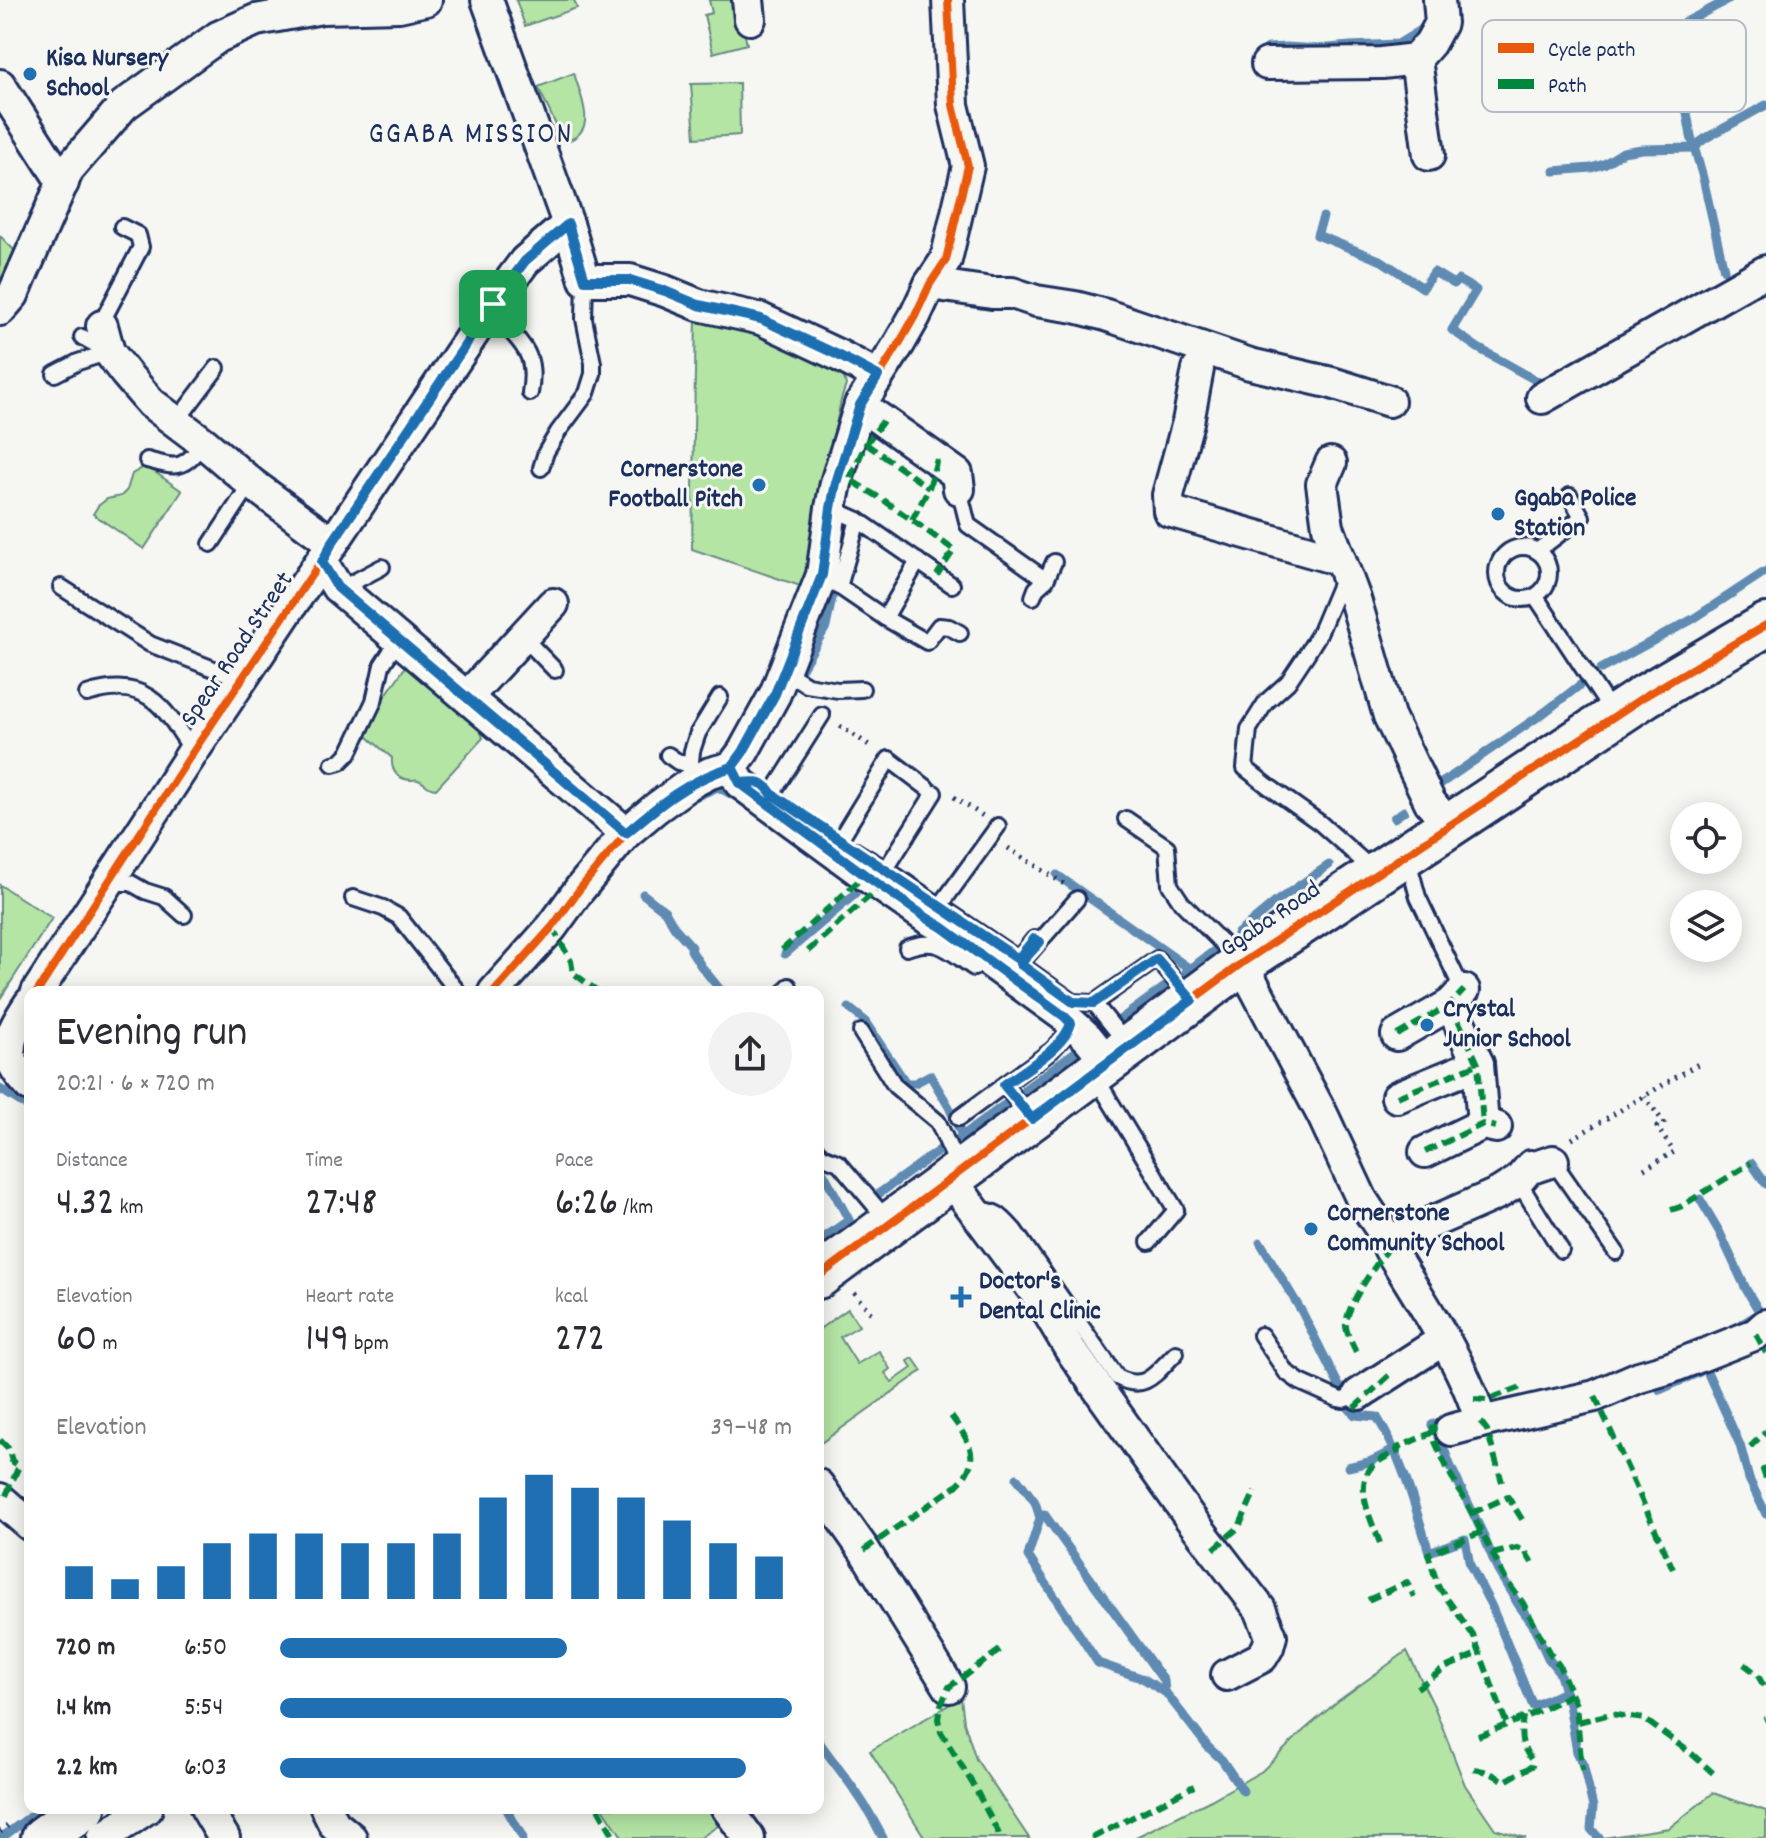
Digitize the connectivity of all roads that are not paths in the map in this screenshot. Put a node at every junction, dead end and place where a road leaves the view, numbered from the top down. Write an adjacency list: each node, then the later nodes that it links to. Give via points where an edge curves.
1 (426, 0): 9 (street, via 322,8 256,20 218,37 124,105 68,170)
2 (487, 0): 10 (street)
3 (948, 0): 14 (street, via 953,105 968,166 946,260)
4 (1439, 0): 5 (street, via 1441,23)
5 (1416, 59): 6 (street); 8 (street)
6 (1267, 64)
7 (0, 85): 9 (street)
8 (1429, 155)
9 (63, 183): 16 (street, via 13,295)
10 (568, 224): 13 (street); 15 (street, Spear Road Street, via 525,261)
11 (122, 227): 17 (lane, via 138,235 141,247)
12 (1766, 271): 23 (street)
13 (585, 280): 21 (street, via 630,280 699,305 761,319); 30 (lane, via 584,319 593,374)
14 (930, 284): 21 (street); 24 (street, via 1012,293 1095,313 1250,364)
15 (493, 304): 22 (lane, via 501,322 526,348 532,365); 40 (street, Spear Road Street)
16 (0, 310)
17 (98, 338): 20 (lane, via 78,362); 26 (street, via 151,403)
18 (217, 368): 26 (lane)
19 (1198, 369): 37 (street, via 1168,495 1169,511)
20 (55, 374)
21 (878, 376): 25 (street)
22 (530, 393)
23 (1542, 398)
24 (1389, 401)
25 (860, 405): 32 (street, via 957,474); 34 (street, via 836,483)
26 (176, 422): 27 (street)
27 (204, 443): 28 (lane, via 182,465); 31 (street)
28 (147, 460)
29 (1331, 463): 37 (street, via 1322,484)
30 (541, 468)
31 (251, 483): 35 (lane); 40 (street)
32 (959, 489): 42 (lane, via 968,525)
33 (1570, 496): 36 (lane, via 1582,517)
34 (844, 514): 38 (lane); 43 (street)
35 (211, 544)
36 (1537, 551): 47 (lane, via 1550,574); 47 (lane, via 1510,550 1497,573 1510,596)
37 (1336, 559): 70 (street, via 1355,599 1389,716 1430,802); 74 (lane, via 1340,584 1319,634 1249,729 1245,768 1320,823)
38 (918, 561): 44 (lane); 49 (lane)
39 (1054, 562): 42 (lane)
40 (330, 564): 41 (lane, via 346,586); 53 (street); 56 (street, Spear Road Street)
41 (382, 567)
42 (1046, 580): 46 (lane)
43 (831, 581): 49 (lane); 55 (street)
44 (952, 585)
45 (61, 587): 56 (lane, via 150,644)
46 (1033, 597)
47 (1536, 597): 62 (lane)
48 (553, 604): 52 (street)
49 (885, 618): 51 (lane, via 927,642 939,626)
50 (1766, 625): 62 (street, Ggaba Road)
51 (960, 633)
52 (523, 637): 54 (lane); 59 (street)
53 (399, 639): 59 (street); 65 (lane, via 382,665 374,701 349,753)
54 (555, 670)
55 (783, 674): 57 (lane, via 807,685); 67 (street)
56 (244, 677): 63 (street, Spear Road Street)
57 (862, 689)
58 (87, 694): 63 (lane, via 122,687 151,699)
59 (467, 697): 72 (street)
60 (720, 697): 66 (lane, via 698,733)
61 (822, 715): 68 (lane)
62 (1615, 716): 70 (street, Ggaba Road)
63 (193, 752): 76 (street, Spear Road Street)
64 (668, 755): 66 (lane)
65 (333, 764)
66 (690, 774): 67 (street); 72 (street)
67 (736, 775): 68 (lane, via 766,785); 79 (street, via 865,875)
68 (772, 794): 73 (lane)
69 (1126, 819): 83 (lane, via 1167,847 1170,885)
70 (1450, 826): 74 (street, Ggaba Road)
71 (995, 831): 79 (lane)
72 (626, 833): 87 (street)
73 (839, 841): 75 (lane); 75 (lane, via 889,759 930,790)
74 (1391, 863): 83 (street, Ggaba Road); 89 (lane, via 1418,897)
75 (886, 869): 79 (lane)
76 (113, 877): 80 (lane, via 164,897); 85 (street, Spear Road Street)
77 (1074, 894): 84 (lane, via 1020,964)
78 (353, 898): 86 (lane, via 399,917)
79 (934, 912): 81 (lane, via 1018,959); 84 (street, via 942,927)
80 (184, 915)
81 (1034, 939)
82 (907, 948): 84 (lane, via 930,942 1000,985)
83 (1242, 963): 88 (street, Ggaba Road); 108 (street, via 1362,1200)
84 (1027, 981): 91 (street)
85 (41, 986)
86 (454, 986)
87 (499, 986)
88 (1192, 1000): 91 (lane, via 1157,959); 95 (street, Ggaba Road)
89 (1461, 1002): 93 (street); 96 (street)
90 (24, 1012): 94 (street)
91 (1082, 1013): 95 (street, via 1088,1038); 98 (lane, via 1052,1050)
92 (861, 1032): 105 (lane, via 895,1086 938,1122)
93 (1397, 1035)
94 (2, 1058): 97 (street)
95 (1110, 1061): 101 (street, Ggaba Road); 109 (lane, via 1176,1210)
96 (1478, 1064): 99 (street); 102 (street, via 1490,1126)
97 (24, 1082)
98 (1004, 1085): 100 (lane); 101 (lane)
99 (1397, 1097)
100 (959, 1118)
101 (1032, 1119): 105 (street, Ggaba Road)
102 (1425, 1152)
103 (824, 1157): 107 (lane, via 839,1163)
104 (1534, 1169): 108 (street, via 1499,1193); 110 (lane); 111 (lane)
105 (955, 1175): 106 (street); 107 (street, Ggaba Road)
106 (975, 1211): 116 (lane, via 999,1214 1014,1230 1117,1377 1140,1384); 123 (street, via 1260,1609 1271,1636 1268,1647 1262,1657)
107 (890, 1223): 112 (street, Ggaba Road)
108 (1389, 1241): 115 (street)
109 (1149, 1242)
110 (1561, 1250)
111 (1616, 1252)
112 (824, 1272)
113 (1766, 1325): 118 (street, via 1756,1334 1595,1396)
114 (1261, 1335): 117 (lane, via 1286,1372 1300,1382 1338,1399)
115 (1443, 1340): 117 (street); 118 (street)
116 (1176, 1353)
117 (1359, 1394)
118 (1481, 1422): 119 (street)
119 (1451, 1430)
120 (824, 1493): 124 (street)
121 (0, 1499): 122 (street)
122 (24, 1520)
123 (1227, 1675)
124 (949, 1687)
125 (76, 1814): 130 (street)
126 (138, 1814): 131 (street)
127 (210, 1814): 132 (street)
128 (329, 1814): 133 (street)
129 (731, 1814): 134 (street)
130 (43, 1838)
131 (103, 1838)
132 (224, 1838)
133 (351, 1838)
134 (749, 1838)

